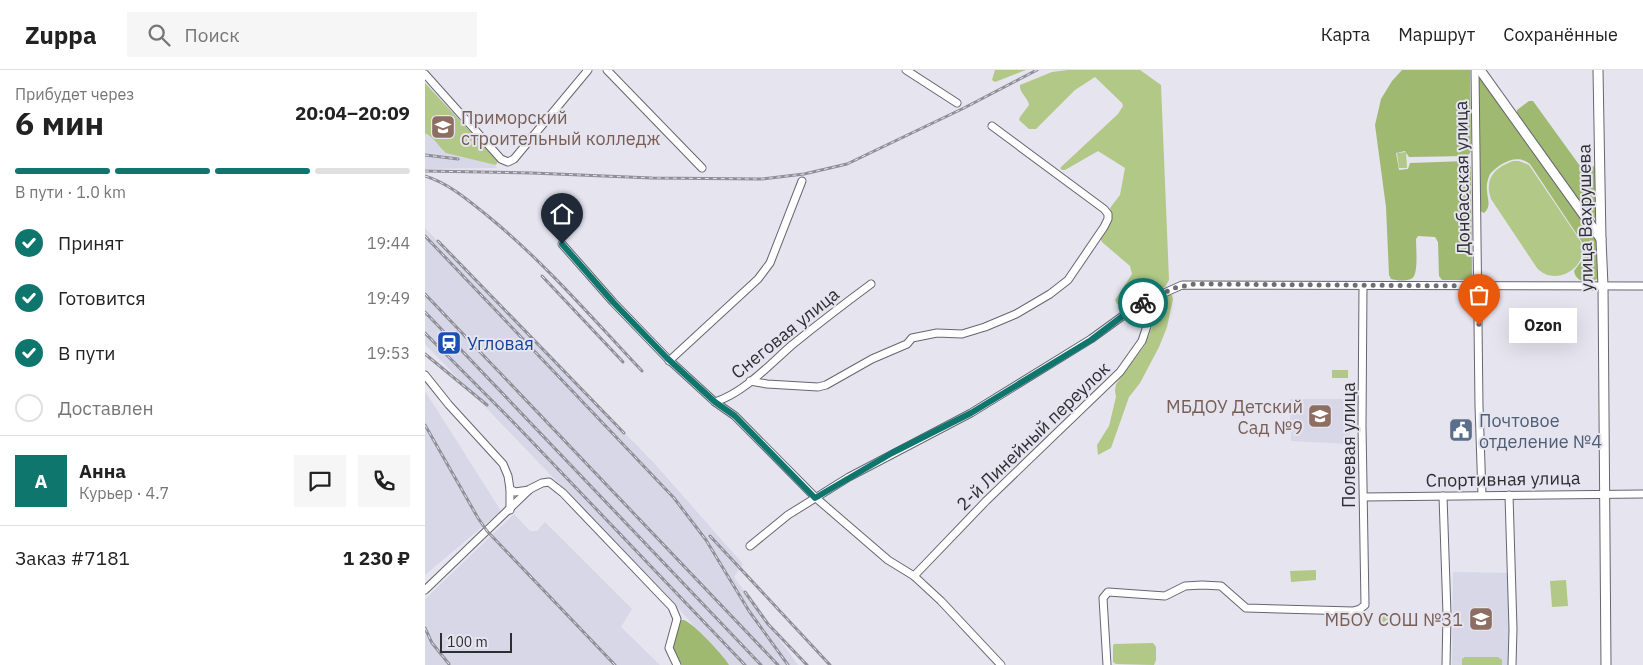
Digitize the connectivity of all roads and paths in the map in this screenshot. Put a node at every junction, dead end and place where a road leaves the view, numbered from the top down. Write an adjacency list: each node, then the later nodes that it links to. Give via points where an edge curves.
1 (589, 70): 7 (street, via 514,160 508,162 501,159)
2 (607, 70): 10 (street)
3 (906, 70): 8 (street)
4 (1475, 70): 16 (street, Донбасская улица)
5 (1479, 70): 12 (main road)
6 (1598, 70): 12 (main road, улица Вахрушева)
7 (425, 74)
8 (957, 103)
9 (992, 126): 22 (street, via 1108,214 1108,219 1060,287 1016,314 985,328 962,334 912,338 907,344 826,385)
10 (702, 168)
11 (802, 181): 20 (street, via 770,263 758,279)
12 (1601, 239): 17 (main road, улица Вахрушева)
13 (562, 244): 20 (street)
14 (871, 284): 22 (street, Снеговая улица)
15 (1363, 286): 16 (street); 19 (street, via 1194,284 1182,285); 31 (street, Полевая улица)
16 (1479, 286): 17 (street); 28 (street, Донбасская улица)
17 (1603, 286): 18 (street); 26 (main road, улица Вахрушева)
18 (1643, 286)
19 (1142, 303): 32 (street, via 1091,340 971,413 892,453); 35 (street, 2-й Линейный переулок, via 1147,326 1142,341 1121,372)
20 (669, 361): 23 (street)
21 (425, 375): 25 (street, via 503,464)
22 (750, 381): 23 (street, Снеговая улица)
23 (715, 402): 32 (street, via 735,416)
24 (530, 489): 25 (street); 33 (street); 37 (street, via 542,483 554,484 672,607 677,619 669,648)
25 (511, 490): 33 (street)
26 (1605, 493): 27 (street, Спортивная улица); 29 (street, Спортивная улица); 42 (main road, улица Вахрушева)
27 (1643, 494)
28 (1482, 495): 29 (street, Спортивная улица); 30 (street, Спортивная улица)
29 (1509, 495): 41 (street)
30 (1443, 496): 31 (street, Спортивная улица); 40 (street)
31 (1363, 497): 39 (street, Полевая улица, via 1365,605 1360,609 1247,608 1221,586 1185,586 1165,596 1108,592 1103,598)
32 (815, 498): 34 (street); 35 (street, via 888,560)
33 (510, 510): 36 (street)
34 (750, 546)
35 (914, 576): 38 (street)
36 (425, 590)
37 (677, 665)
38 (1001, 665)
39 (1107, 665)
40 (1446, 665)
41 (1512, 665)
42 (1606, 665)

